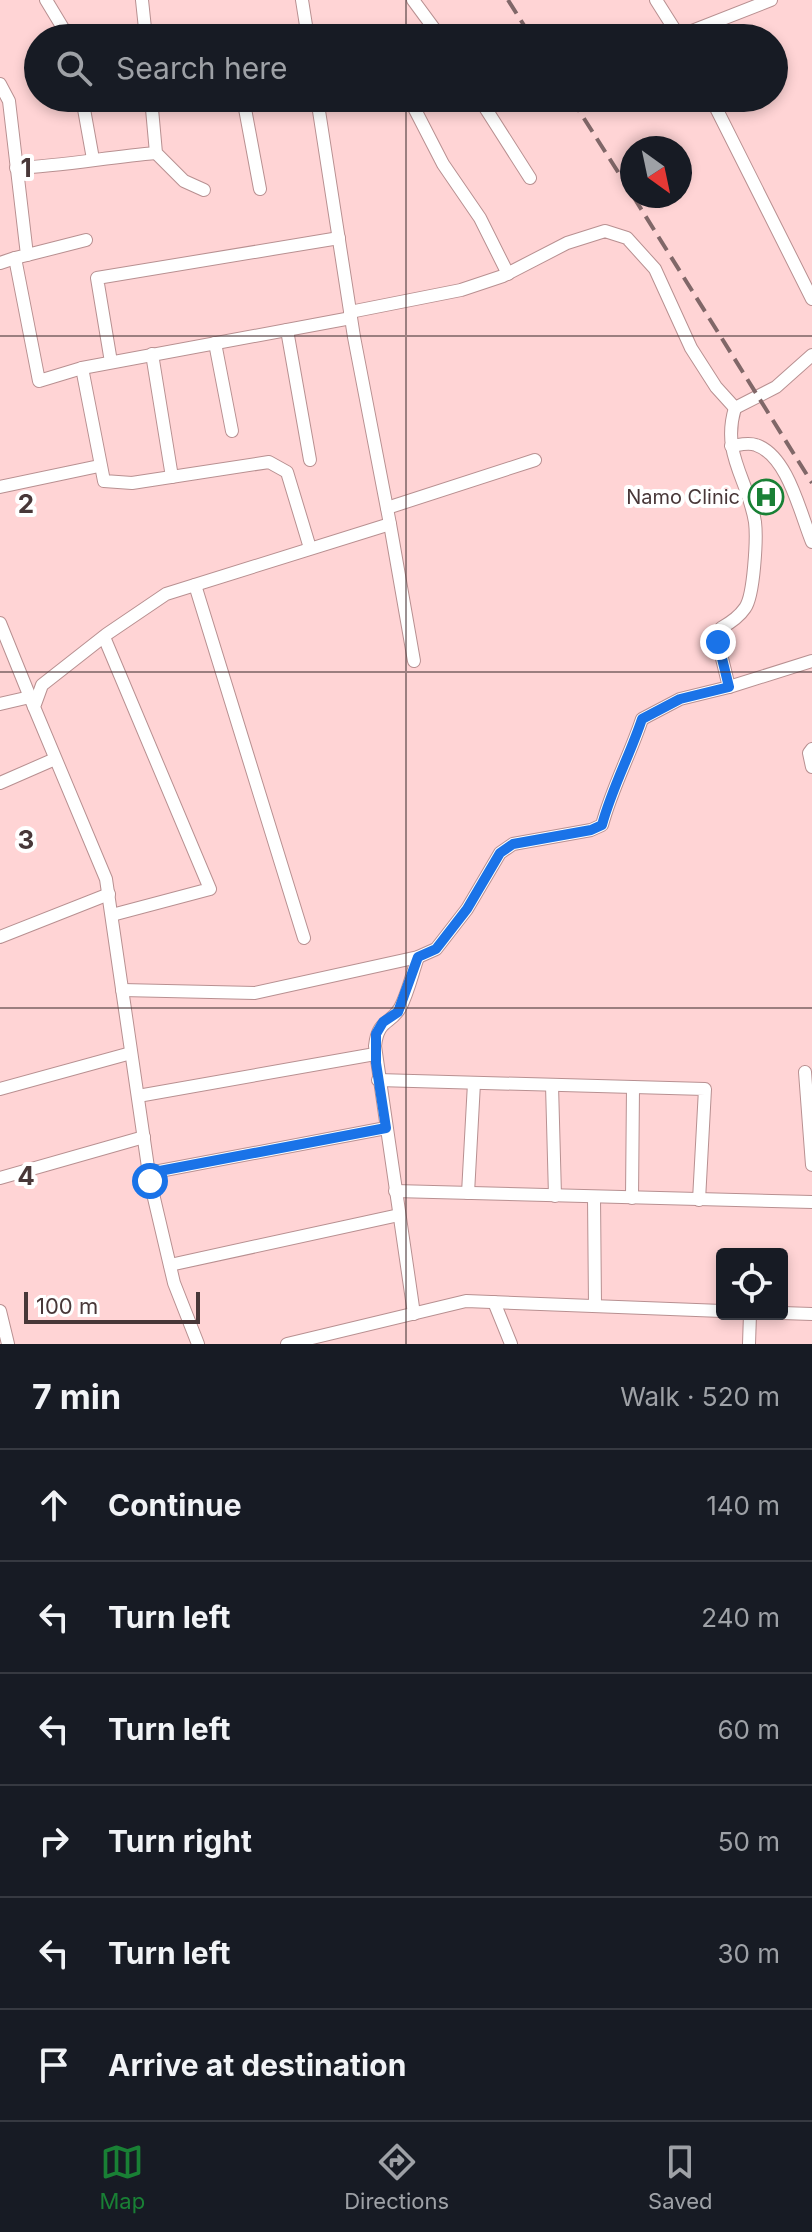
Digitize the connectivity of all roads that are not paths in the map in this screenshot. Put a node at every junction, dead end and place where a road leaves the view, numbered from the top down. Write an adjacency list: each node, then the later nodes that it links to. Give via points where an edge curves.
1 (46, 0): 7 (street)
2 (142, 0): 8 (street)
3 (302, 0): 9 (street)
4 (413, 0): 10 (street)
5 (656, 0): 11 (street)
6 (771, 0): 12 (street)
7 (61, 24)
8 (145, 24)
9 (306, 24)
10 (431, 24)
11 (672, 24)
12 (712, 24)
13 (0, 84): 23 (street, via 9,101)
14 (85, 112): 22 (street)
15 (152, 112): 21 (street)
16 (246, 112): 25 (street)
17 (319, 112): 27 (street)
18 (416, 112): 31 (street)
19 (488, 112): 24 (street)
20 (718, 112): 32 (street)
21 (156, 153): 22 (street); 26 (street, via 184,181)
22 (93, 159): 23 (street)
23 (16, 168): 29 (street)
24 (530, 178)
25 (260, 189)
26 (204, 190)
27 (339, 238): 33 (street); 38 (street, via 97,278)
28 (86, 240): 29 (street)
29 (21, 256): 30 (street); 39 (street, via 39,381)
30 (0, 263)
31 (508, 274): 33 (street); 40 (street, via 567,243 605,231 627,238 655,269 691,348)
32 (812, 299)
33 (350, 315): 34 (street); 48 (street)
34 (287, 330): 35 (street); 43 (street)
35 (215, 343): 36 (street); 41 (street)
36 (152, 354): 38 (street); 46 (street)
37 (812, 355): 40 (street, via 776,387)
38 (111, 362): 39 (street)
39 (82, 368): 45 (street)
40 (735, 408): 42 (street)
41 (232, 431)
42 (731, 446): 50 (street, via 753,443 782,466); 57 (street, via 755,522 747,606 721,628 718,642)
43 (310, 460)
44 (535, 460): 48 (street)
45 (99, 466): 46 (street, via 104,481); 47 (street)
46 (172, 477): 51 (street, via 269,462 287,472)
47 (0, 487)
48 (387, 508): 49 (street)
49 (390, 524): 51 (street); 55 (street)
50 (812, 542)
51 (310, 548): 52 (street)
52 (195, 585): 54 (street, via 166,594); 67 (street)
53 (0, 623): 58 (street)
54 (104, 637): 58 (street, via 42,685); 65 (street, via 210,889)
55 (414, 661)
56 (812, 661): 57 (street)
57 (729, 687): 68 (street, via 680,699 642,719 602,825 513,844 500,853 436,949)
58 (32, 702): 59 (street); 61 (street)
59 (0, 704)
60 (812, 749): 62 (street)
61 (55, 759): 63 (street); 64 (street)
62 (812, 767)
63 (0, 783)
64 (109, 894): 65 (street); 66 (street)
65 (112, 915): 69 (street)
66 (0, 937)
67 (304, 938)
68 (418, 957): 69 (street, via 255,993); 71 (street, via 398,1012 376,1034)
69 (122, 990): 70 (street)
70 (131, 1053): 77 (street); 78 (street)
71 (375, 1054): 73 (street); 78 (street)
72 (805, 1072): 79 (street)
73 (378, 1080): 74 (street); 80 (street)
74 (474, 1083): 75 (street); 86 (street)
75 (552, 1085): 76 (street); 87 (street)
76 (633, 1087): 89 (street); 90 (street, via 705,1089)
77 (0, 1089)
78 (138, 1096): 81 (street)
79 (810, 1116): 82 (street)
80 (386, 1128): 83 (street); 85 (street)
81 (144, 1137): 83 (street); 84 (street)
82 (812, 1165)
83 (149, 1173): 93 (street)
84 (0, 1178)
85 (395, 1191): 86 (street); 92 (street)
86 (468, 1193): 87 (street)
87 (555, 1196): 88 (street)
88 (594, 1197): 89 (street); 95 (street)
89 (632, 1198): 90 (street)
90 (699, 1200): 91 (street)
91 (812, 1202)
92 (399, 1215): 93 (street); 99 (street)
93 (170, 1265): 105 (street)
94 (494, 1302): 95 (street); 99 (street, via 466,1301); 107 (street)
95 (595, 1306): 97 (street)
96 (0, 1311): 104 (street)
97 (716, 1311)
98 (788, 1313): 100 (street)
99 (414, 1314): 102 (street)
100 (812, 1314)
101 (750, 1320): 108 (street)
102 (350, 1329): 103 (street); 106 (street)
103 (293, 1343)
104 (8, 1344)
105 (198, 1344)
106 (356, 1344)
107 (511, 1344)
108 (749, 1344)

